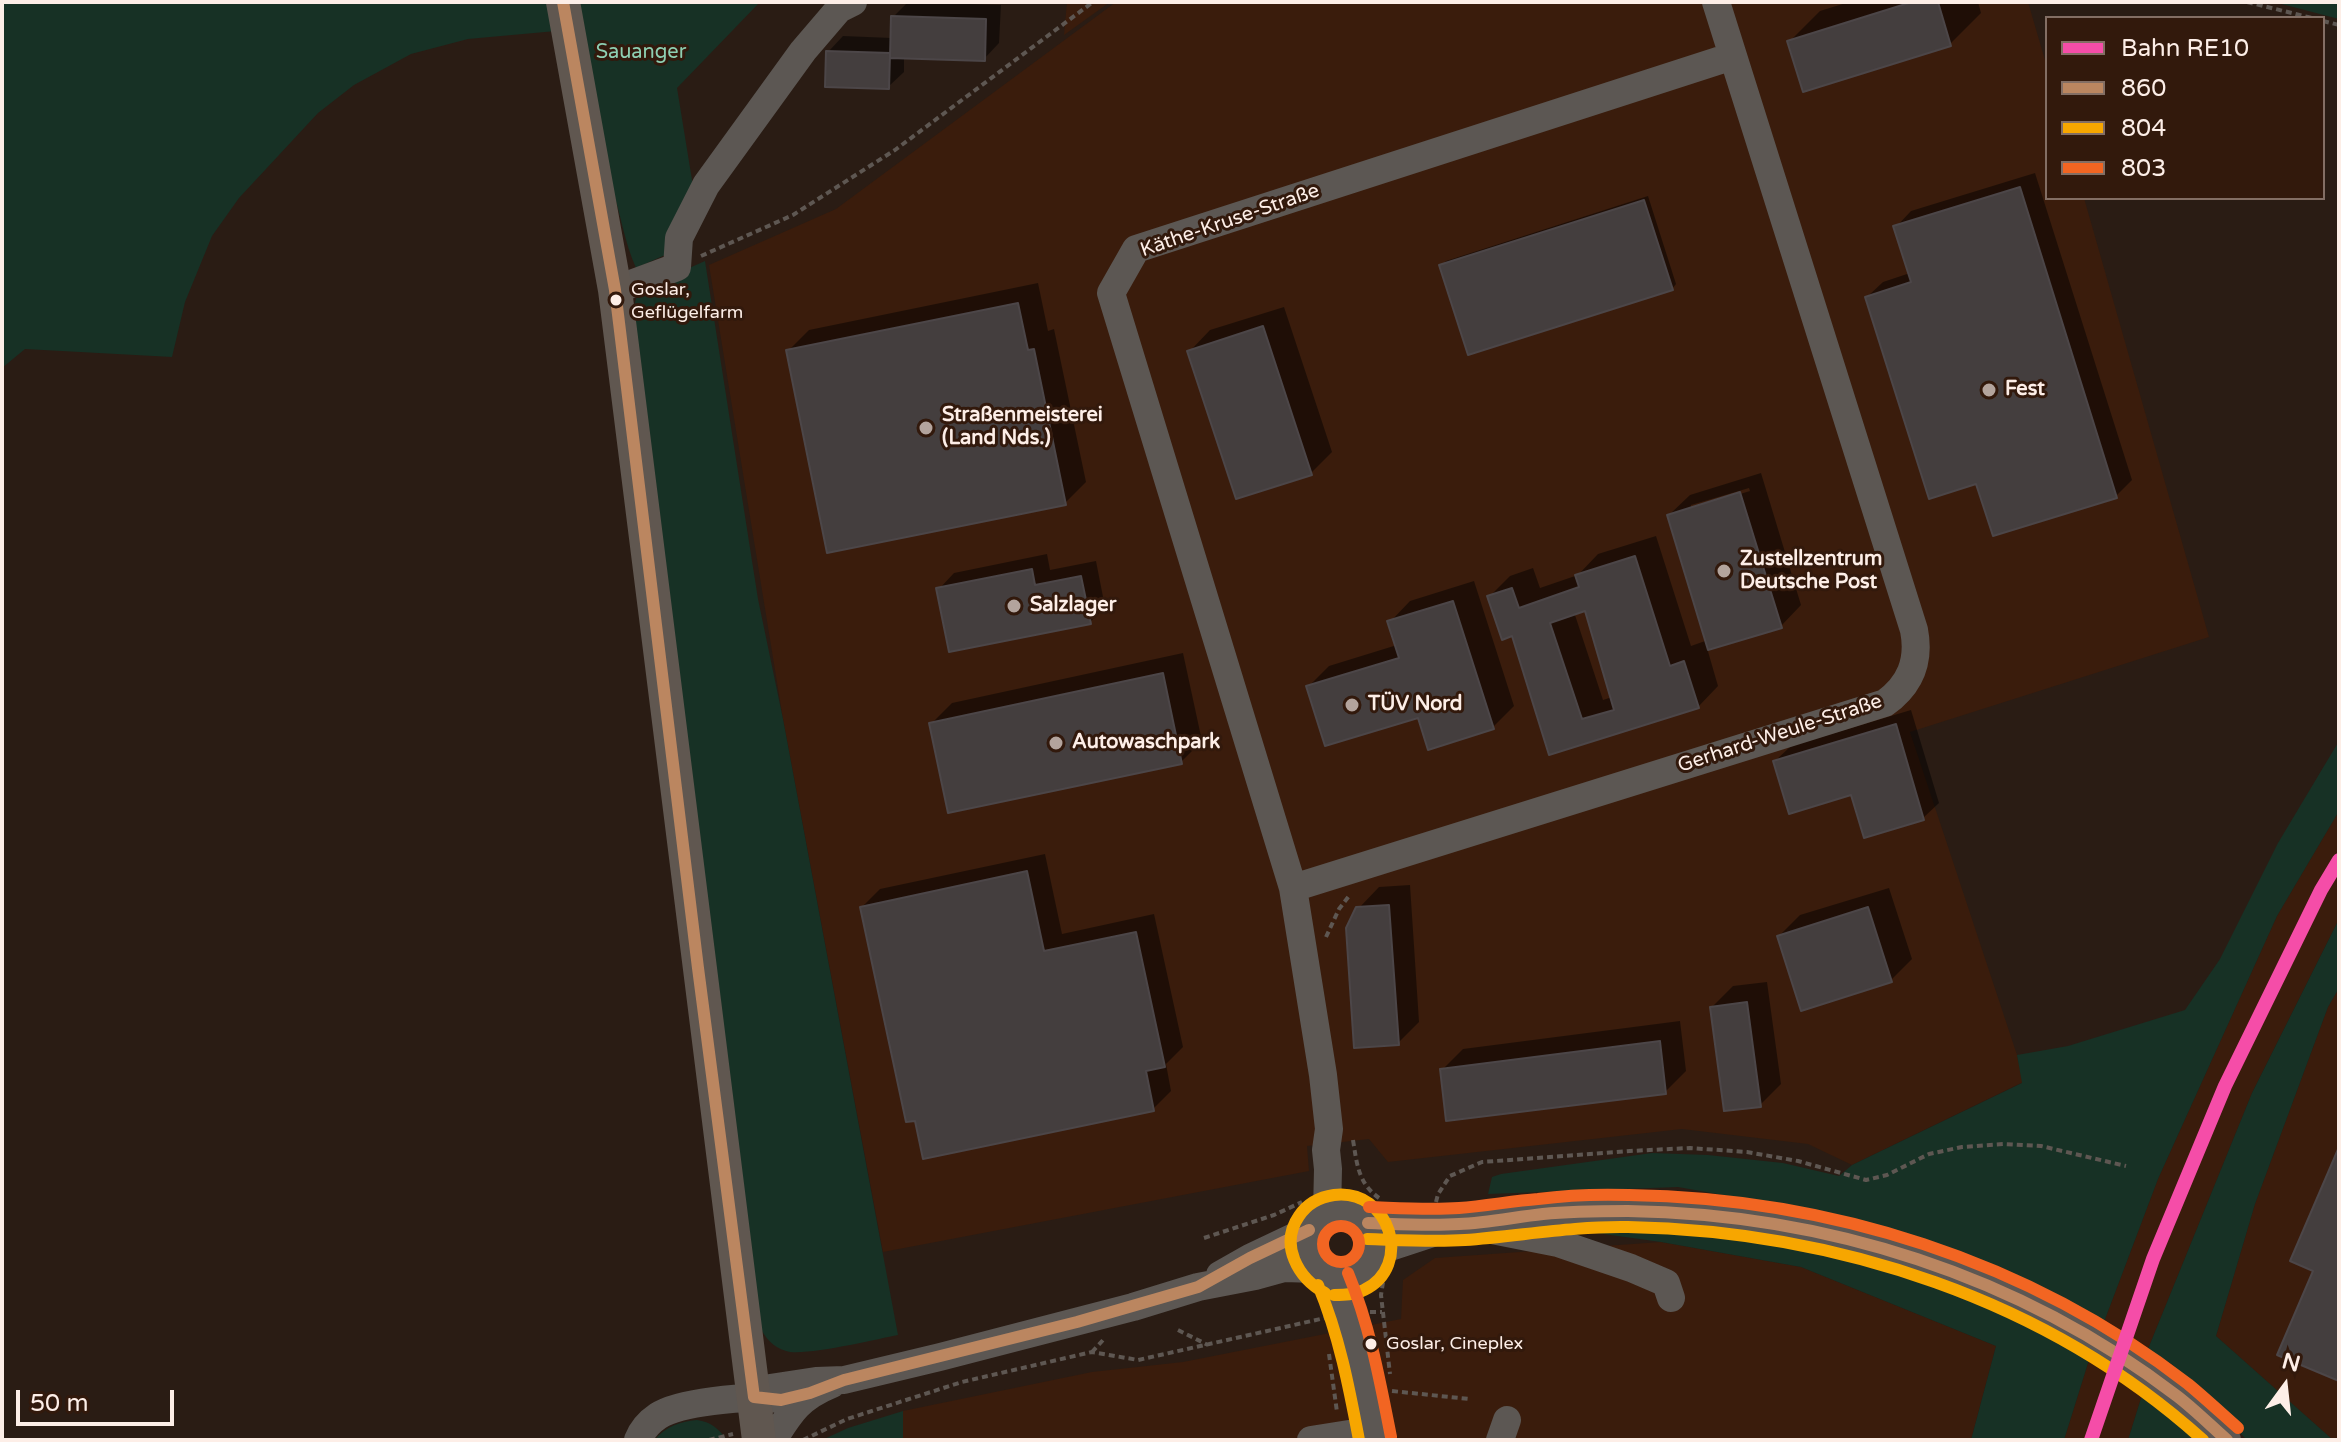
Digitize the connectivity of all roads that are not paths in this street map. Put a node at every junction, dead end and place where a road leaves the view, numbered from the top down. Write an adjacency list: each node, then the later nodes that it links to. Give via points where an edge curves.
1 (563, 2): 5 (main road)
2 (853, 2): 5 (street, via 839,9 803,51 706,185 679,238 677,267)
3 (1716, 2): 4 (street, Gerhard-Weule-Straße)
4 (1733, 56): 6 (street, Käthe-Kruse-Straße, via 1136,249 1111,293); 6 (street, Gerhard-Weule-Straße, via 1914,630 1917,649 1910,676 1885,703)
5 (615, 290): 16 (main road)
6 (1293, 888): 7 (street, via 1323,1075 1341,1132 1326,1150 1334,1168)
7 (1339, 1220): 8 (street); 9 (street, via 1376,1242); 10 (street, via 1307,1250); 11 (street)
8 (1449, 1224): 9 (street); 12 (street, via 1558,1243 1666,1283); 22 (street, via 1632,1211 1807,1228 1893,1250 2057,1318 2178,1397)
9 (1386, 1260): 10 (street)
10 (1335, 1275): 11 (street, via 1284,1268); 13 (street, via 1363,1338); 13 (street, via 1331,1314 1353,1343)
11 (1198, 1287): 14 (street)
12 (1671, 1298)
13 (1362, 1369): 17 (street)
14 (844, 1380): 15 (street); 16 (street, via 770,1388)
15 (810, 1393): 16 (street, via 781,1400); 20 (street)
16 (754, 1397): 18 (street, via 670,1410 649,1422); 19 (main road)
17 (1375, 1435): 21 (street)
18 (638, 1440)
19 (759, 1440)
20 (773, 1440)
21 (1311, 1440)
22 (2227, 1440)

